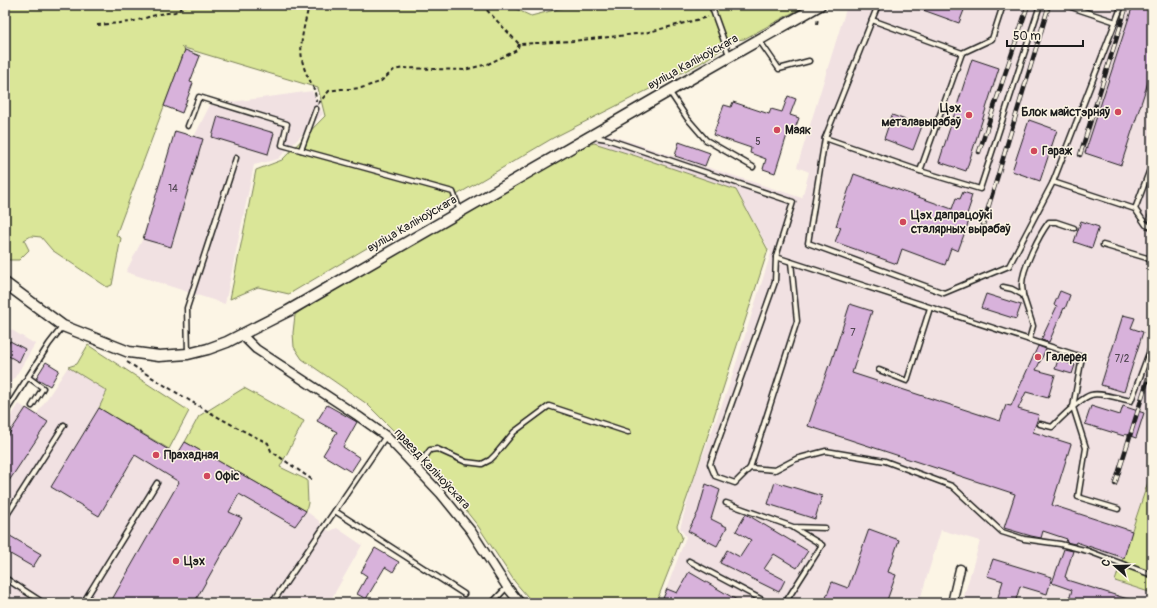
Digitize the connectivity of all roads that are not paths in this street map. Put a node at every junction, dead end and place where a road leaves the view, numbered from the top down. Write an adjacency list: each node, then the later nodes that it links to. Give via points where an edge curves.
1 (711, 5): 12 (lane)
2 (820, 5): 10 (street, вуліца Каліноўскага)
3 (878, 5): 8 (lane)
4 (1003, 5): 11 (lane, via 992,39)
5 (1040, 5): 23 (lane, via 980,188)
6 (1065, 5): 9 (lane)
7 (1122, 5): 9 (lane)
8 (872, 20): 11 (lane); 18 (lane)
9 (1116, 22): 24 (lane)
10 (759, 40): 12 (street, вуліца Каліноўскага); 13 (lane, via 779,69)
11 (962, 53): 23 (lane)
12 (730, 57): 14 (street, вуліца Каліноўскага)
13 (809, 61)
14 (669, 91): 17 (street, вуліца Каліноўскага); 22 (lane, via 706,140)
15 (316, 110): 19 (lane)
16 (188, 126): 19 (lane, via 199,97 287,124 282,145)
17 (589, 137): 26 (street, вуліца Каліноўскага); 30 (lane, via 607,139 793,202)
18 (825, 138): 23 (lane); 24 (lane, via 808,243 944,293 1009,266)
19 (301, 150): 26 (lane, via 453,192)
20 (236, 158): 41 (lane, via 187,308)
21 (1152, 164): 25 (lane)
22 (753, 167)
23 (920, 171)
24 (1053, 182): 25 (lane)
25 (1135, 209): 27 (lane, via 1146,225)
26 (460, 211): 38 (street, вуліца Каліноўскага)
27 (1152, 227)
28 (1074, 228): 35 (lane, via 1049,222 1042,230 1026,268 1022,285)
29 (1103, 245): 32 (lane, via 1147,258)
30 (776, 257): 31 (lane); 52 (lane, via 775,282 710,464 715,476 735,483)
31 (790, 262): 36 (lane); 52 (lane, via 797,321)
32 (1152, 262)
33 (5, 283): 37 (street, вуліца Каліноўскага)
34 (1003, 286): 35 (lane)
35 (1023, 295): 39 (lane, via 1033,326)
36 (930, 308): 39 (lane); 42 (lane, via 907,381)
37 (63, 326): 41 (street, вуліца Каліноўскага, via 129,352 159,356); 43 (lane)
38 (242, 335): 41 (street, вуліца Каліноўскага); 50 (street, праезд Каліноўскага, via 256,349)
39 (1029, 340): 45 (lane, via 1082,357)
40 (1152, 345): 45 (lane, via 1131,401 1108,395 1091,395)
41 (188, 354)
42 (878, 370)
43 (28, 377): 44 (lane, via 43,388); 46 (lane)
44 (32, 406)
45 (1073, 407): 47 (lane, via 1052,427); 55 (lane, via 1086,448 1078,497)
46 (5, 413)
47 (1040, 424)
48 (64, 425): 57 (lane)
49 (628, 432): 51 (lane, via 549,406 514,432 490,460 482,464 466,462 437,449 430,450)
50 (386, 436): 51 (street, праезд Каліноўскага); 56 (lane)
51 (417, 468): 64 (street, праезд Каліноўскага, via 471,531)
52 (750, 468): 62 (lane, via 774,470 796,459 826,451 885,461 952,486 1002,532 1088,552)
53 (157, 483): 68 (lane)
54 (726, 503): 58 (lane)
55 (1118, 509)
56 (335, 511): 65 (lane); 69 (lane)
57 (5, 518)
58 (793, 527): 59 (lane); 73 (lane, via 822,545)
59 (825, 528)
60 (689, 562): 72 (lane)
61 (960, 569): 74 (street)
62 (1152, 575)
63 (5, 578): 66 (lane)
64 (507, 587): 70 (lane); 71 (street, праезд Каліноўскага)
65 (464, 594)
66 (41, 602): 67 (lane)
67 (58, 603)
68 (83, 603)
69 (272, 603)
70 (492, 603)
71 (520, 603)
72 (768, 603)
73 (785, 603)
74 (952, 603)

